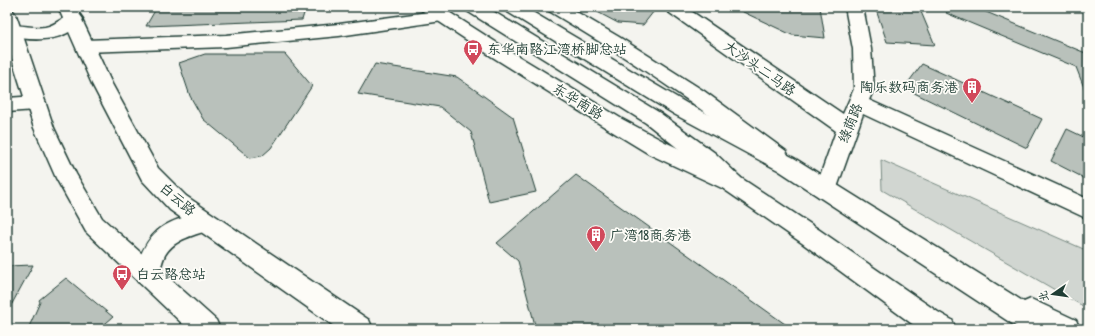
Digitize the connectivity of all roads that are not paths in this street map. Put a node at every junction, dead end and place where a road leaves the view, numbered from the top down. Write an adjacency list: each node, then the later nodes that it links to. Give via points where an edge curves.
1 (473, 7): 15 (main road, via 653,118 707,159)
2 (512, 7): 14 (main road, via 681,109)
3 (555, 7): 14 (main road, via 691,92)
4 (673, 7): 13 (main road, 大沙头二马路)
5 (854, 7): 11 (main road, 绿荫路, via 862,49 864,89)
6 (436, 12): 9 (main road, via 339,30 240,40); 15 (main road, 东华南路, via 615,124 657,148)
7 (70, 13): 8 (main road, via 59,29 49,32 30,34); 9 (main road, 白云路)
8 (10, 23): 10 (main road)
9 (86, 46): 18 (main road, 白云路, via 120,121 150,174 178,203)
10 (36, 103): 12 (main road); 19 (main road, via 66,178 94,225)
11 (857, 103): 13 (main road, 绿荫路); 17 (main road)
12 (7, 105)
13 (847, 128): 16 (main road, 绿荫路)
14 (786, 164): 16 (main road)
15 (733, 184): 21 (main road)
16 (826, 190): 20 (main road)
17 (1088, 209)
18 (204, 222): 19 (main road, via 185,226 169,235 154,251); 23 (main road, 白云路)
19 (147, 274): 22 (main road)
20 (964, 277): 24 (main road); 25 (main road)
21 (936, 326)
22 (207, 329)
23 (360, 329)
24 (1043, 329)
25 (1067, 329)

